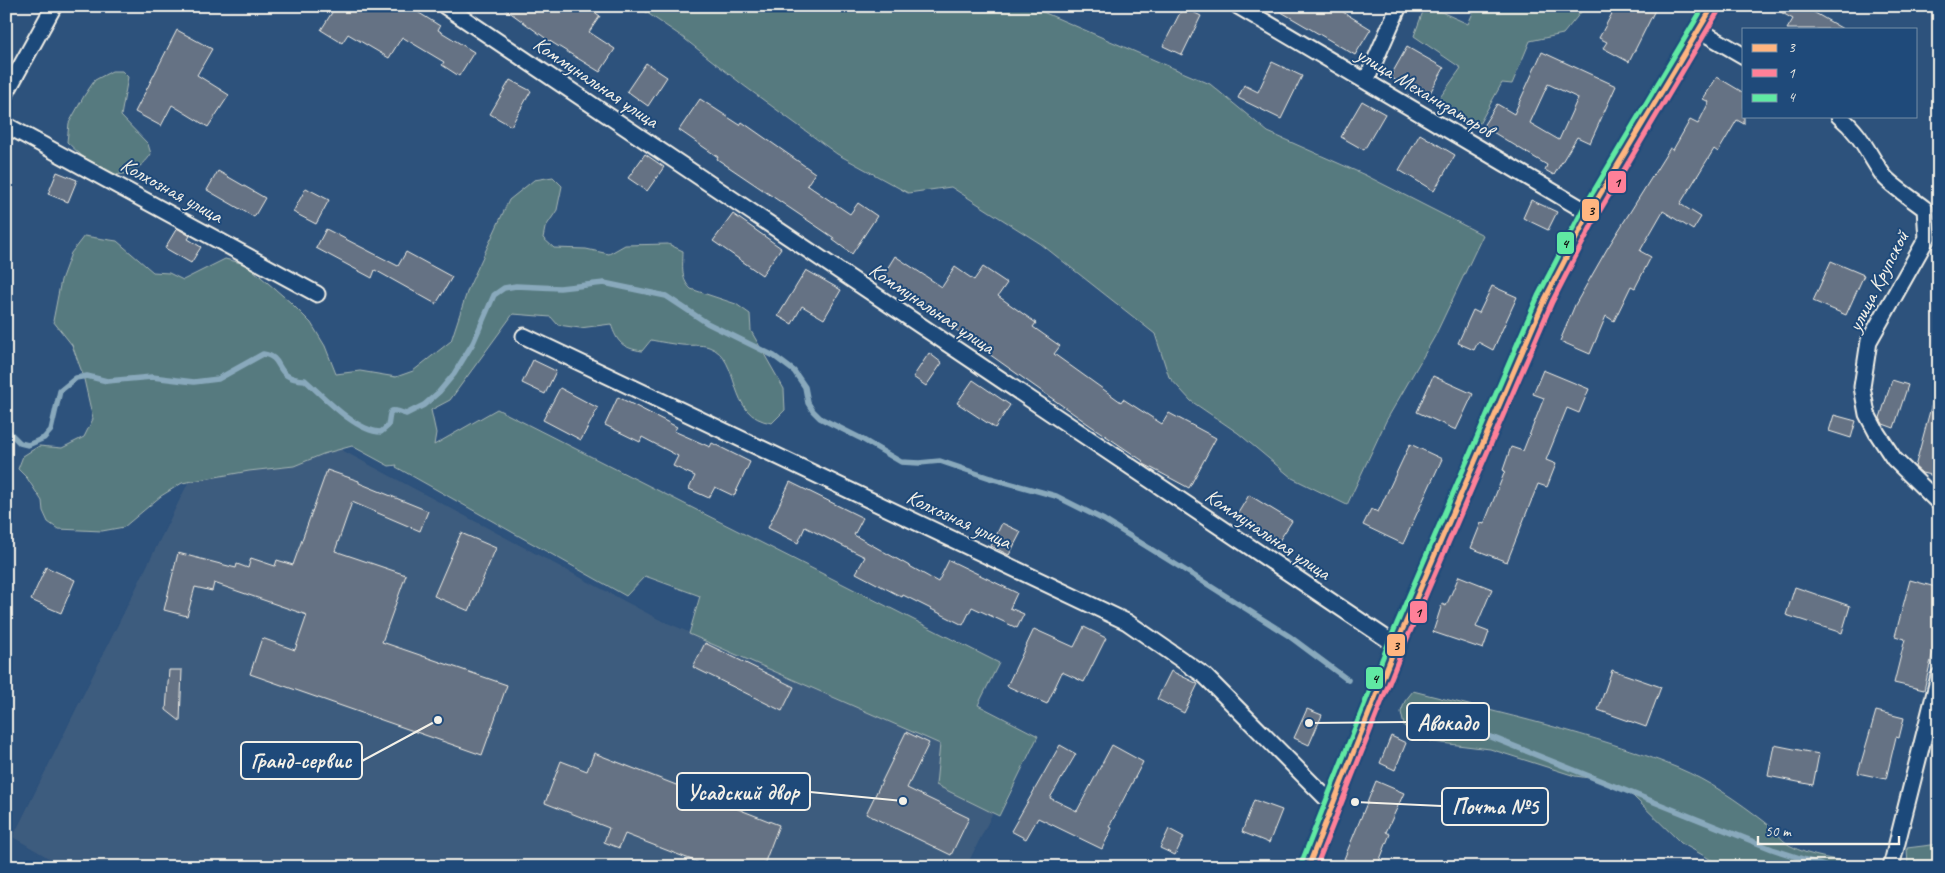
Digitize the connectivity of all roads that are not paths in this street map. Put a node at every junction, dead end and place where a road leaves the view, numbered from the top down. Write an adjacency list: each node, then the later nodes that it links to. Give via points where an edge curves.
1 (54, 6): 9 (street)
2 (445, 6): 16 (street, Коммунальная улица)
3 (1238, 6): 8 (street, улица Механизаторов)
4 (1399, 6): 8 (street)
5 (1713, 6): 6 (street)
6 (1699, 30): 7 (street); 12 (street)
7 (1742, 55)
8 (1366, 82): 12 (street, улица Механизаторов)
9 (6, 93)
10 (1841, 118): 15 (street, улица Крупской, via 1853,128 1884,177 1925,209 1927,238 1869,340 1862,386 1868,414 1894,460)
11 (6, 124): 13 (street, Колхозная улица)
12 (1590, 214): 16 (street, via 1545,299)
13 (317, 294)
14 (524, 336): 18 (street, Колхозная улица, via 1127,622 1205,676)
15 (1939, 504)
16 (1396, 645): 18 (street)
17 (1939, 676): 19 (street)
18 (1333, 805): 20 (street)
19 (1892, 864)
20 (1308, 867)

